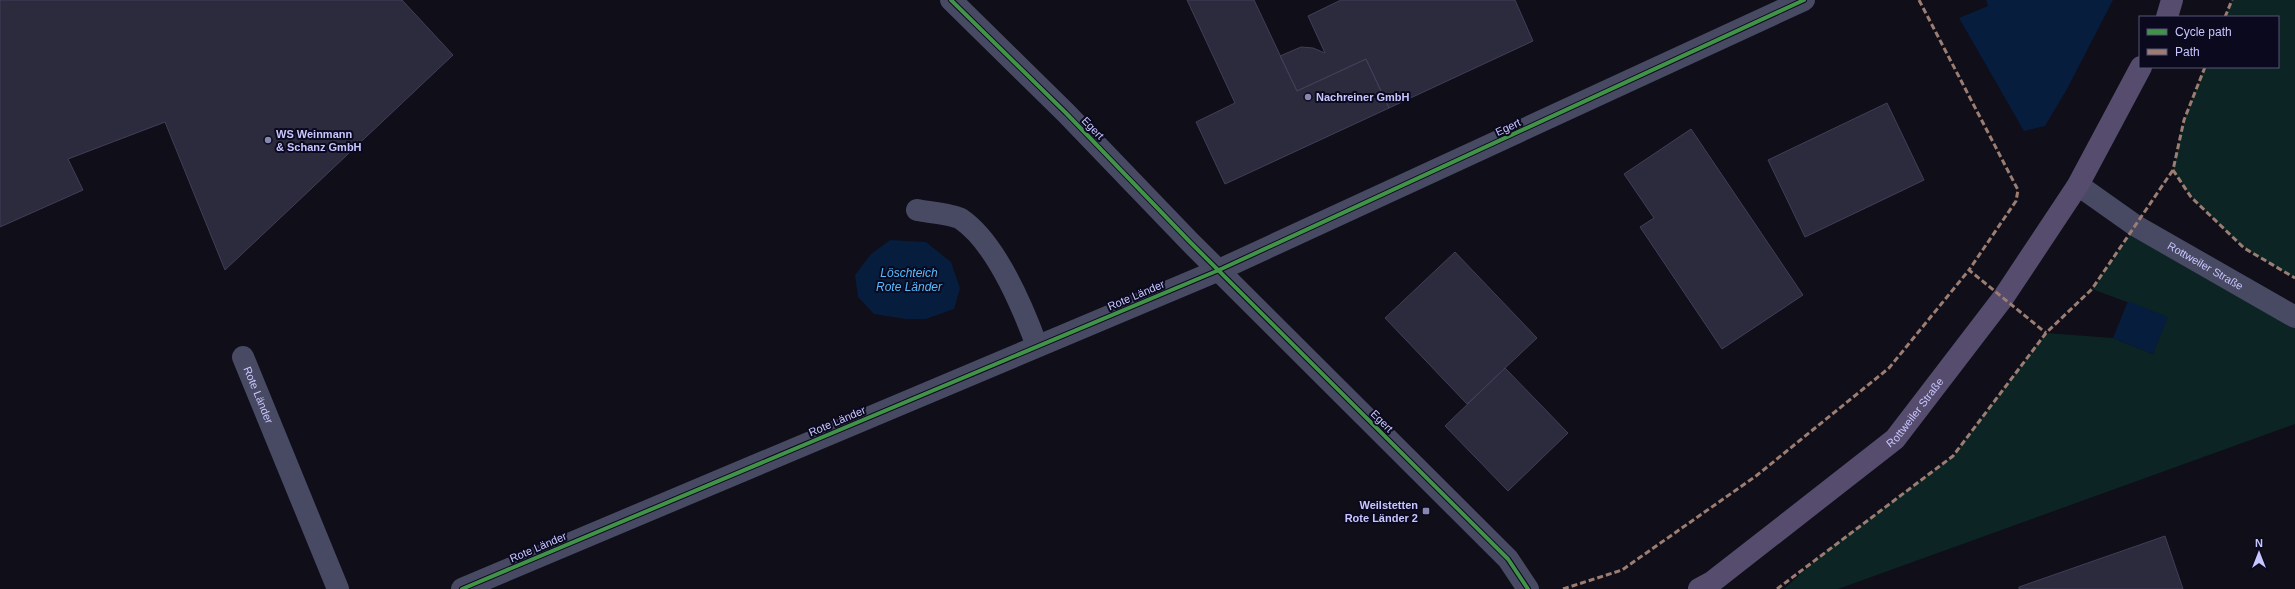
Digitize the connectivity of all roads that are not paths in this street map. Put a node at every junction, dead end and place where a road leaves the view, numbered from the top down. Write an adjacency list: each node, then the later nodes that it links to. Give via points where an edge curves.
1 (951, 0): 8 (street, Egert, via 1066,113)
2 (1804, 0): 8 (street, Egert)
3 (2172, 0): 4 (main road)
4 (2167, 16)
5 (2140, 68): 6 (main road, Rottweiler Straße)
6 (2078, 185): 9 (street, Rottweiler Straße, via 2136,226); 15 (main road, Rottweiler Straße, via 2004,298 1895,438 1712,582)
7 (916, 210): 10 (street, via 960,219 991,250 1024,312)
8 (1219, 270): 10 (street, Rote Länder); 14 (street, Egert, via 1508,559)
9 (2295, 318)
10 (1037, 346): 13 (street, Rote Länder)
11 (243, 357): 12 (street, Rote Länder)
12 (338, 589)
13 (462, 589)
14 (1528, 589)
15 (1699, 589)

